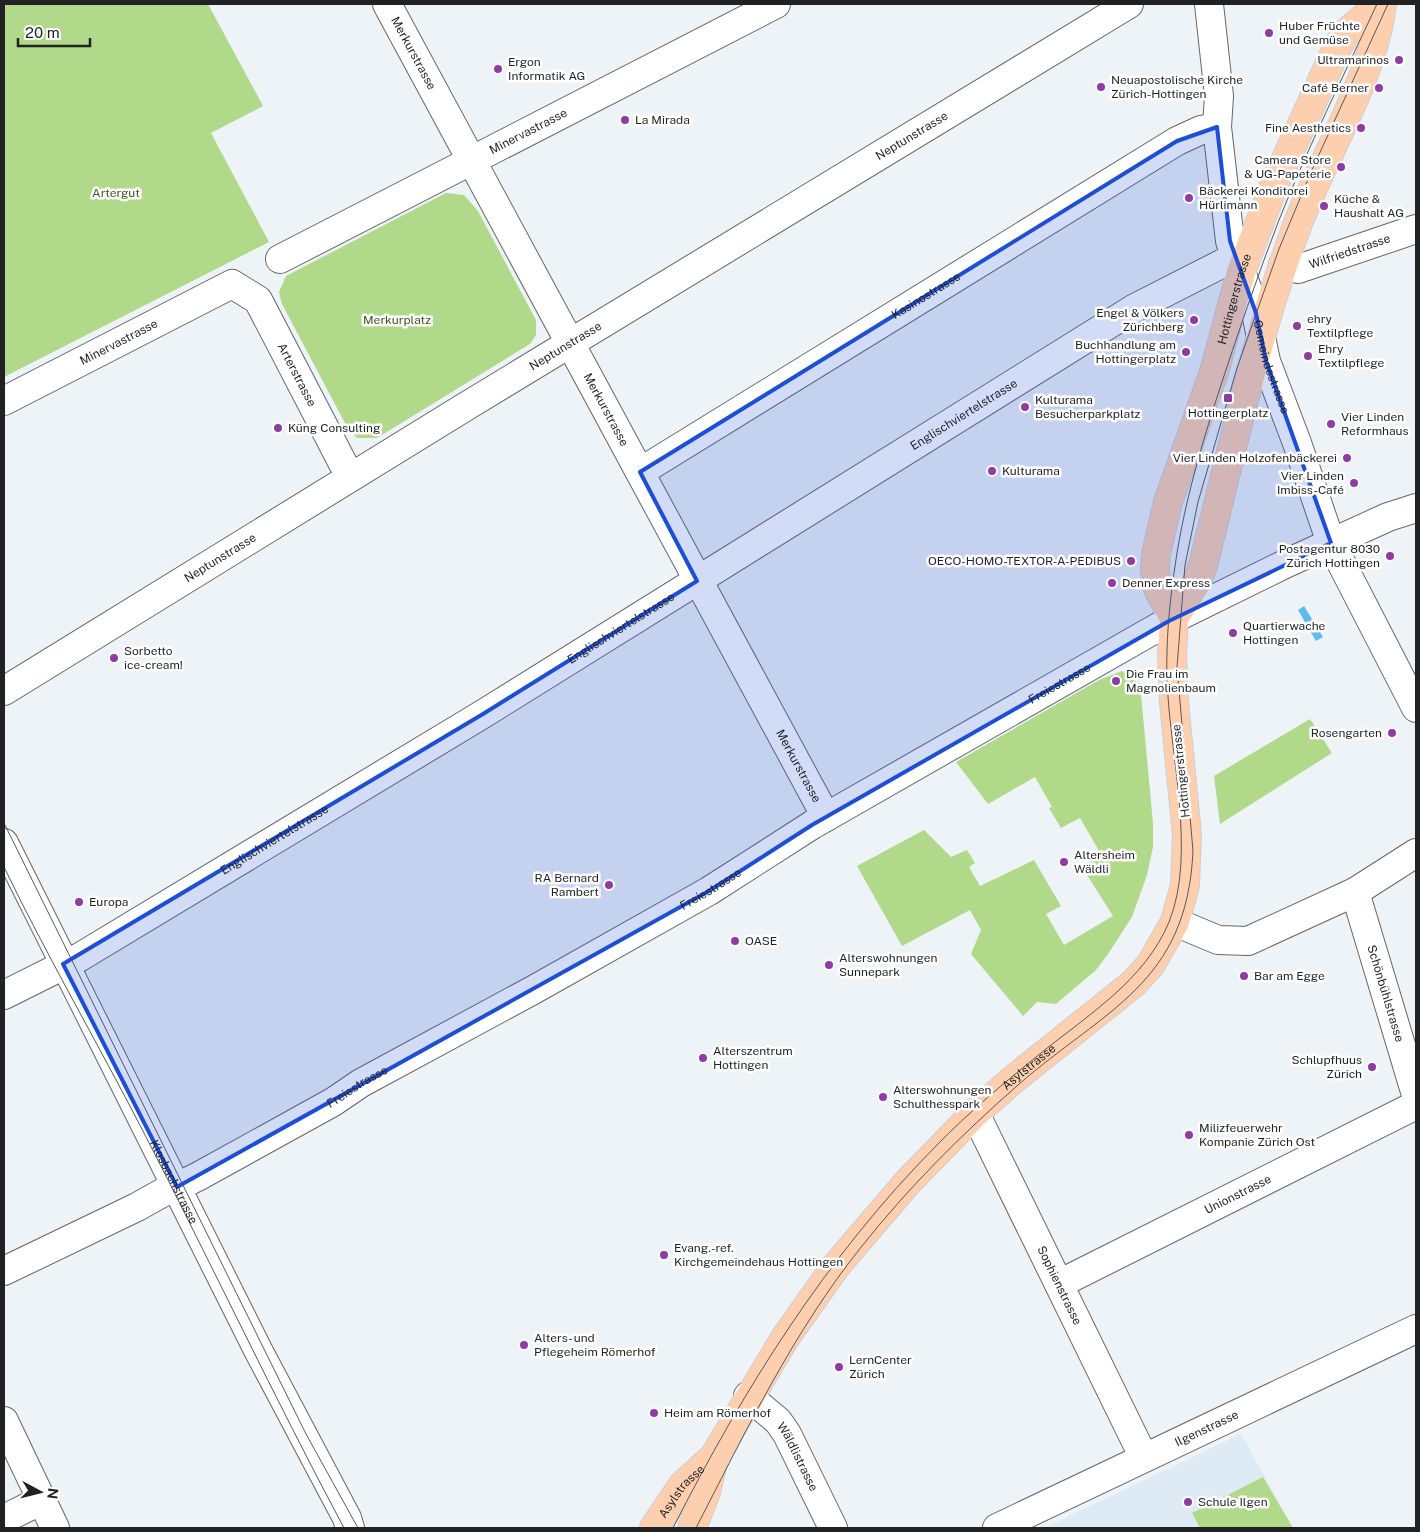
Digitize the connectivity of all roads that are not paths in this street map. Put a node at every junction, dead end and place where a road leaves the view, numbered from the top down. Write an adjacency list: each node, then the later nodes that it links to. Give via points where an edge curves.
1 (387, 4): 7 (street, Merkurstrasse)
2 (776, 4): 7 (street, Minervastrasse)
3 (1129, 4): 14 (street, Neptunstrasse)
4 (1209, 4): 6 (street, Gemeindestrasse, via 1219,96)
5 (1381, 4): 10 (main road, Hottingerstrasse, via 1345,34 1336,48); 11 (main road, Hottingerstrasse, via 1374,48 1309,196)
6 (1217, 127): 10 (street, Gemeindestrasse, via 1227,225); 16 (street, Kasinostrasse, via 1177,141)
7 (472, 160): 9 (street, Minervastrasse); 14 (street, Merkurstrasse)
8 (1416, 229): 11 (street, Wilfriedstrasse, via 1298,269)
9 (280, 259)
10 (1238, 264): 13 (street, Gemeindestrasse); 20 (street, Englischviertelstrasse, via 1135,308); 21 (main road, Hottingerstrasse, via 1214,372 1168,502 1156,554 1158,589)
11 (1284, 265): 13 (main road, Hottingerstrasse)
12 (232, 284): 15 (street, Minervastrasse); 17 (street, Arterstrasse, via 258,300)
13 (1262, 336): 19 (street, Gemeindestrasse, via 1266,361); 21 (main road, Hottingerstrasse, via 1203,565 1197,582)
14 (570, 344): 16 (street, Merkurstrasse); 17 (street, Neptunstrasse)
15 (4, 401)
16 (640, 472): 20 (street, Merkurstrasse)
17 (350, 477): 22 (street, Neptunstrasse)
18 (1416, 508): 19 (street, Freiestrasse)
19 (1330, 543): 21 (street, Freiestrasse); 23 (street, Gemeindestrasse)
20 (697, 581): 24 (street, Merkurstrasse); 29 (street, Englischviertelstrasse)
21 (1174, 618): 24 (street, Freiestrasse); 28 (main road, Hottingerstrasse, via 1174,702 1187,835 1185,885)
22 (4, 691)
23 (1416, 708)
24 (826, 817): 34 (street, Freiestrasse, via 709,891)
25 (4, 843): 29 (street, Klosbachstrasse)
26 (1416, 853): 27 (street)
27 (1356, 892): 28 (street, via 1248,941 1218,940); 31 (street, Schönbühlstrasse)
28 (1175, 922): 33 (main road, Asylstrasse, via 1151,964 1134,983)
29 (64, 964): 30 (street, Englischviertelstrasse); 34 (street, Klosbachstrasse)
30 (4, 995)
31 (1416, 1095)
32 (1416, 1105): 36 (street, Unionstrasse)
33 (975, 1113): 36 (street, Sophienstrasse); 38 (main road, Asylstrasse, via 907,1183 836,1266)
34 (177, 1187): 35 (street, Freiestrasse); 44 (street, Klosbachstrasse, via 258,1350)
35 (4, 1271)
36 (1059, 1284): 41 (street, Sophienstrasse)
37 (1416, 1330): 41 (street, Ilgenstrasse)
38 (748, 1396): 40 (main road, Asylstrasse); 48 (street, Wäldlistrasse, via 778,1421)
39 (4, 1421): 42 (street)
40 (714, 1457): 46 (main road, Asylstrasse, via 683,1485); 47 (main road, Asylstrasse, via 706,1492)
41 (1144, 1458): 49 (street, Ilgenstrasse)
42 (42, 1500): 43 (street); 45 (street)
43 (4, 1519)
44 (355, 1525)
45 (56, 1528)
46 (654, 1528)
47 (692, 1528)
48 (833, 1528)
49 (997, 1528)

